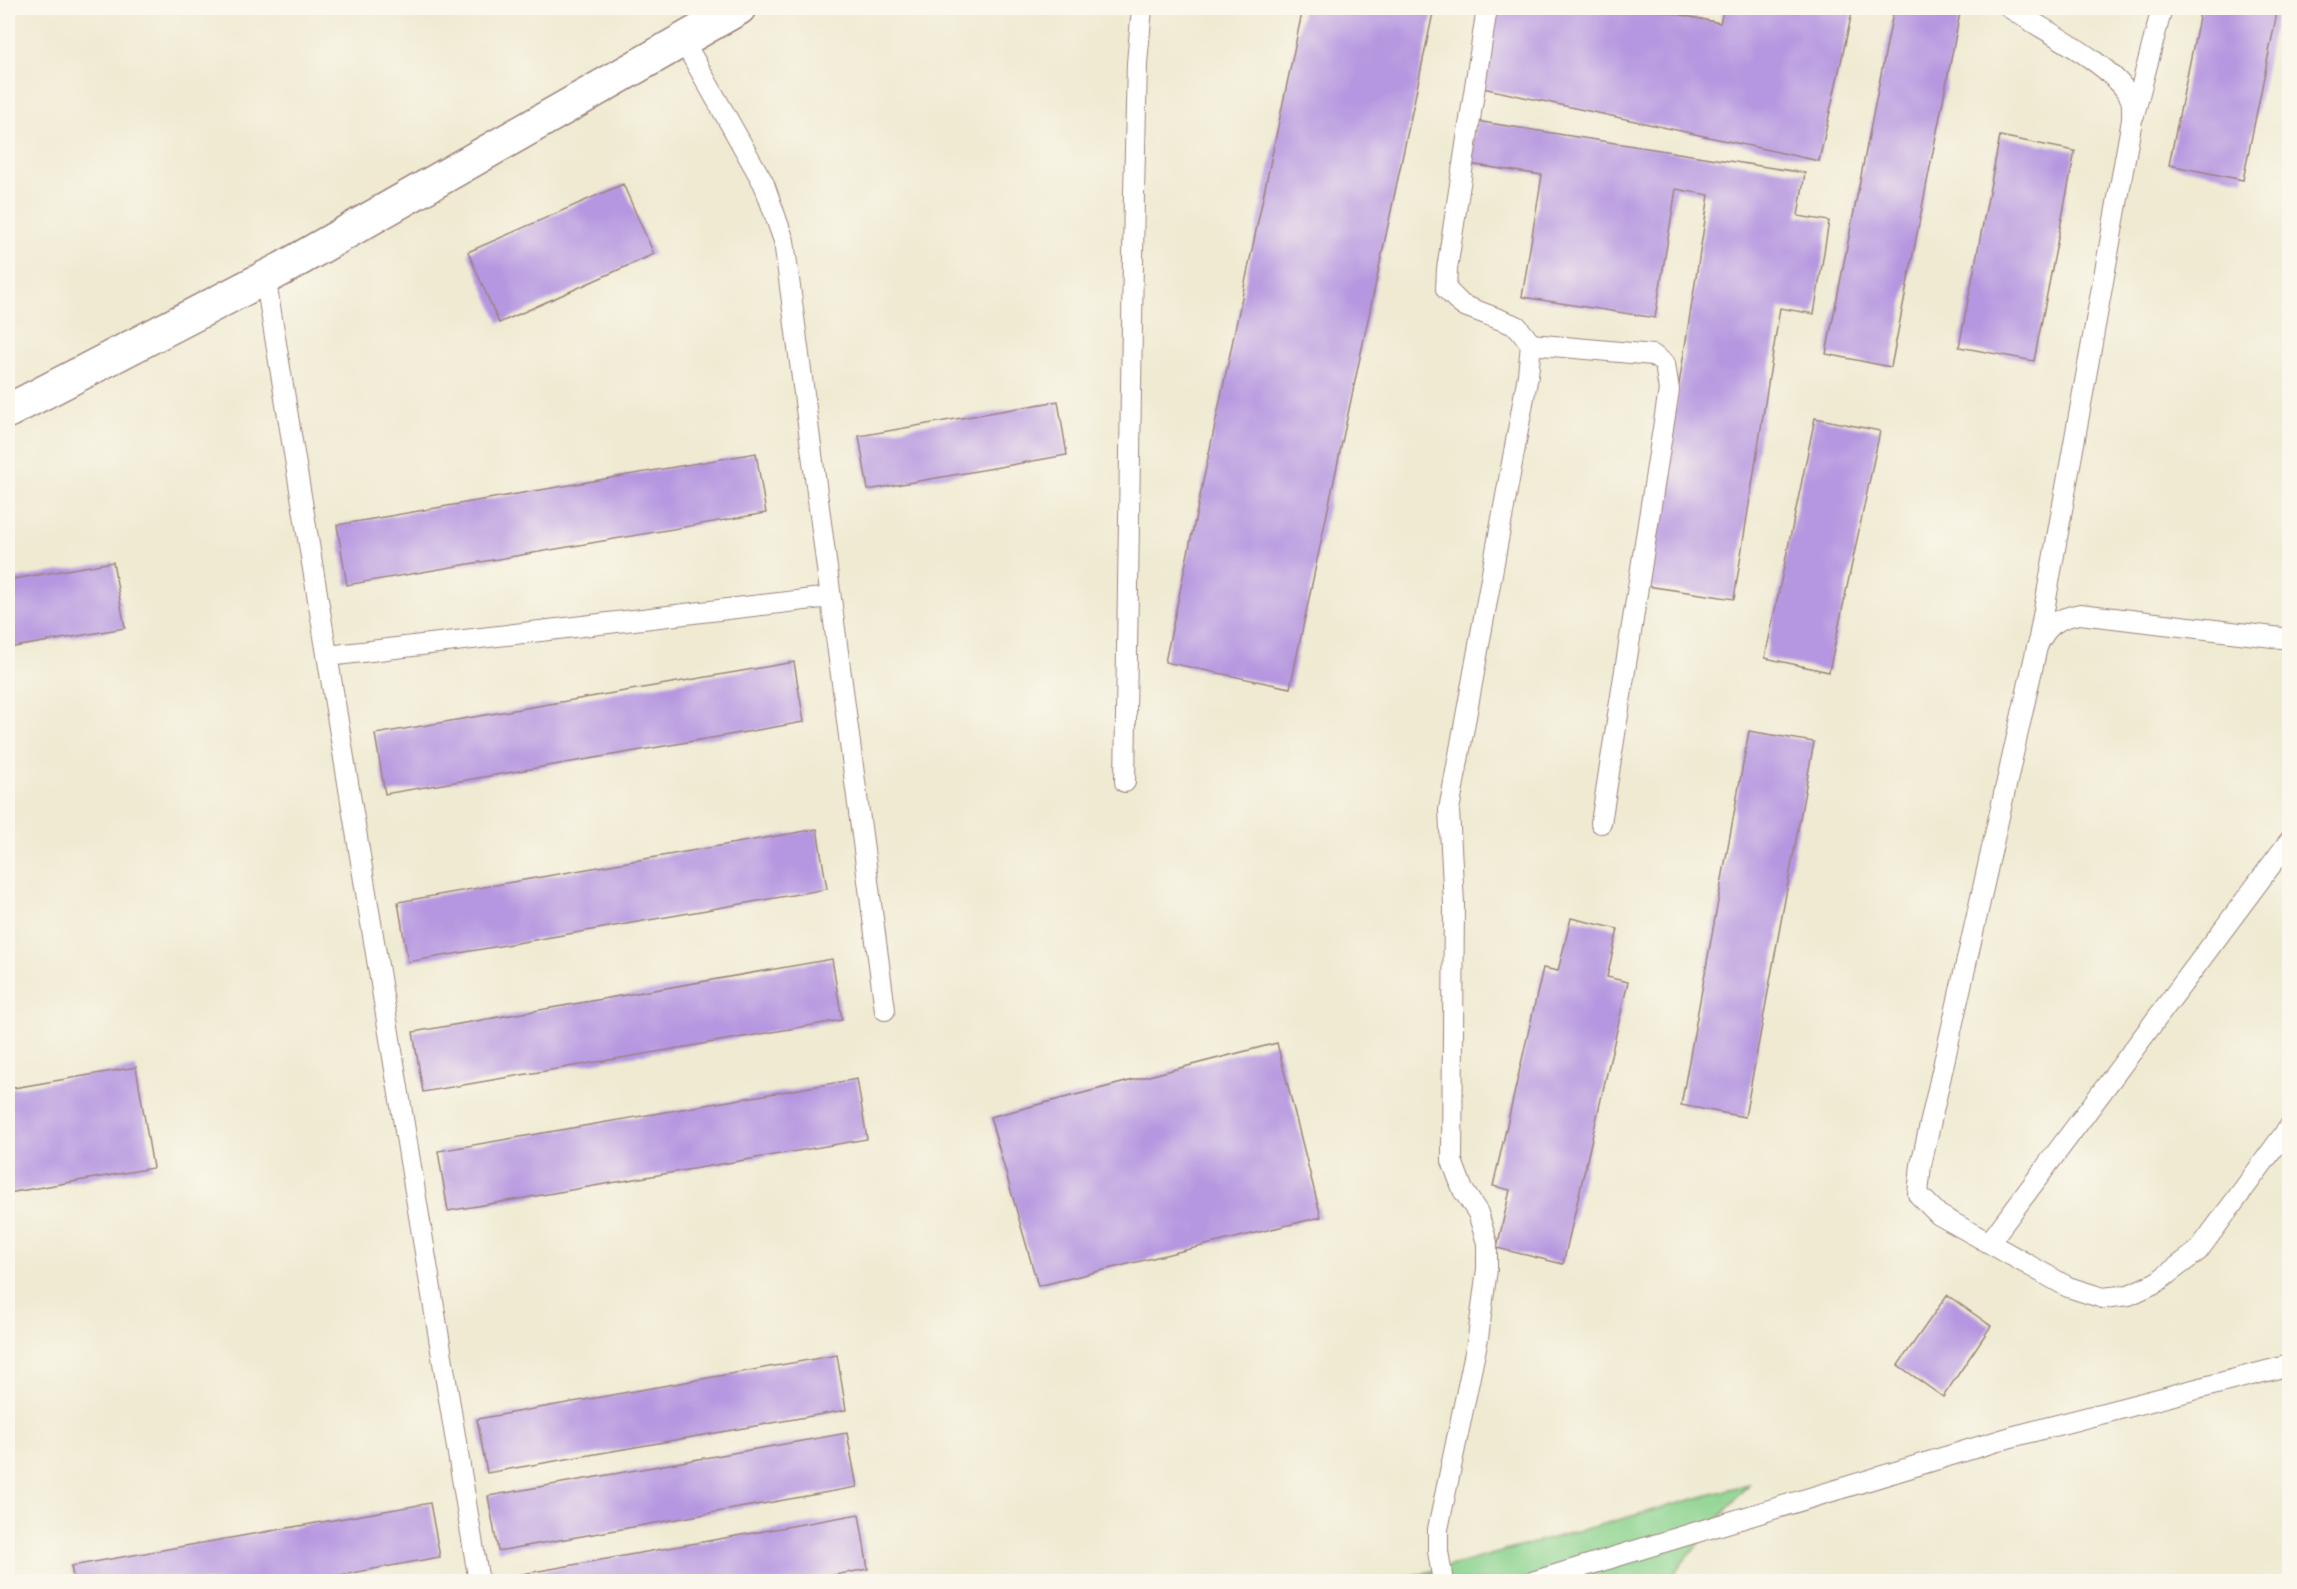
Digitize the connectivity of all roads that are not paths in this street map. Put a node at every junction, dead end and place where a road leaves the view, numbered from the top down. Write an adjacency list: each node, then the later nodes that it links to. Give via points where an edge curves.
1 (739, 8): 6 (street)
2 (1142, 8): 15 (lane, via 1137,63)
3 (1487, 8): 9 (lane, via 1446,289 1462,305 1517,326)
4 (2010, 8): 7 (lane, via 2117,79 2132,99)
5 (2162, 8): 7 (lane)
6 (683, 40): 8 (street); 11 (lane, via 764,184 784,241)
7 (2132, 120): 13 (lane)
8 (265, 276): 10 (street); 14 (lane)
9 (1531, 344): 16 (lane, via 1653,355 1665,364 1669,390); 23 (lane, via 1449,810 1454,904 1452,1161 1463,1190 1479,1213 1487,1243 1478,1338 1438,1529)
10 (8, 411)
11 (830, 597): 14 (lane); 18 (lane)
12 (2289, 639): 13 (lane, via 2080,614 2053,622)
13 (2037, 647): 20 (lane, via 1921,1165 1918,1194 1939,1215)
14 (328, 656): 22 (lane)
15 (1125, 782)
16 (1601, 823)
17 (2289, 840): 20 (lane)
18 (885, 1010)
19 (2289, 1126): 20 (lane, via 2198,1251 2157,1282 2129,1295 2103,1298 2068,1287)
20 (1989, 1243)
21 (2289, 1365): 24 (lane, via 2011,1437)
22 (480, 1581)
23 (1443, 1581)
24 (1532, 1581)

